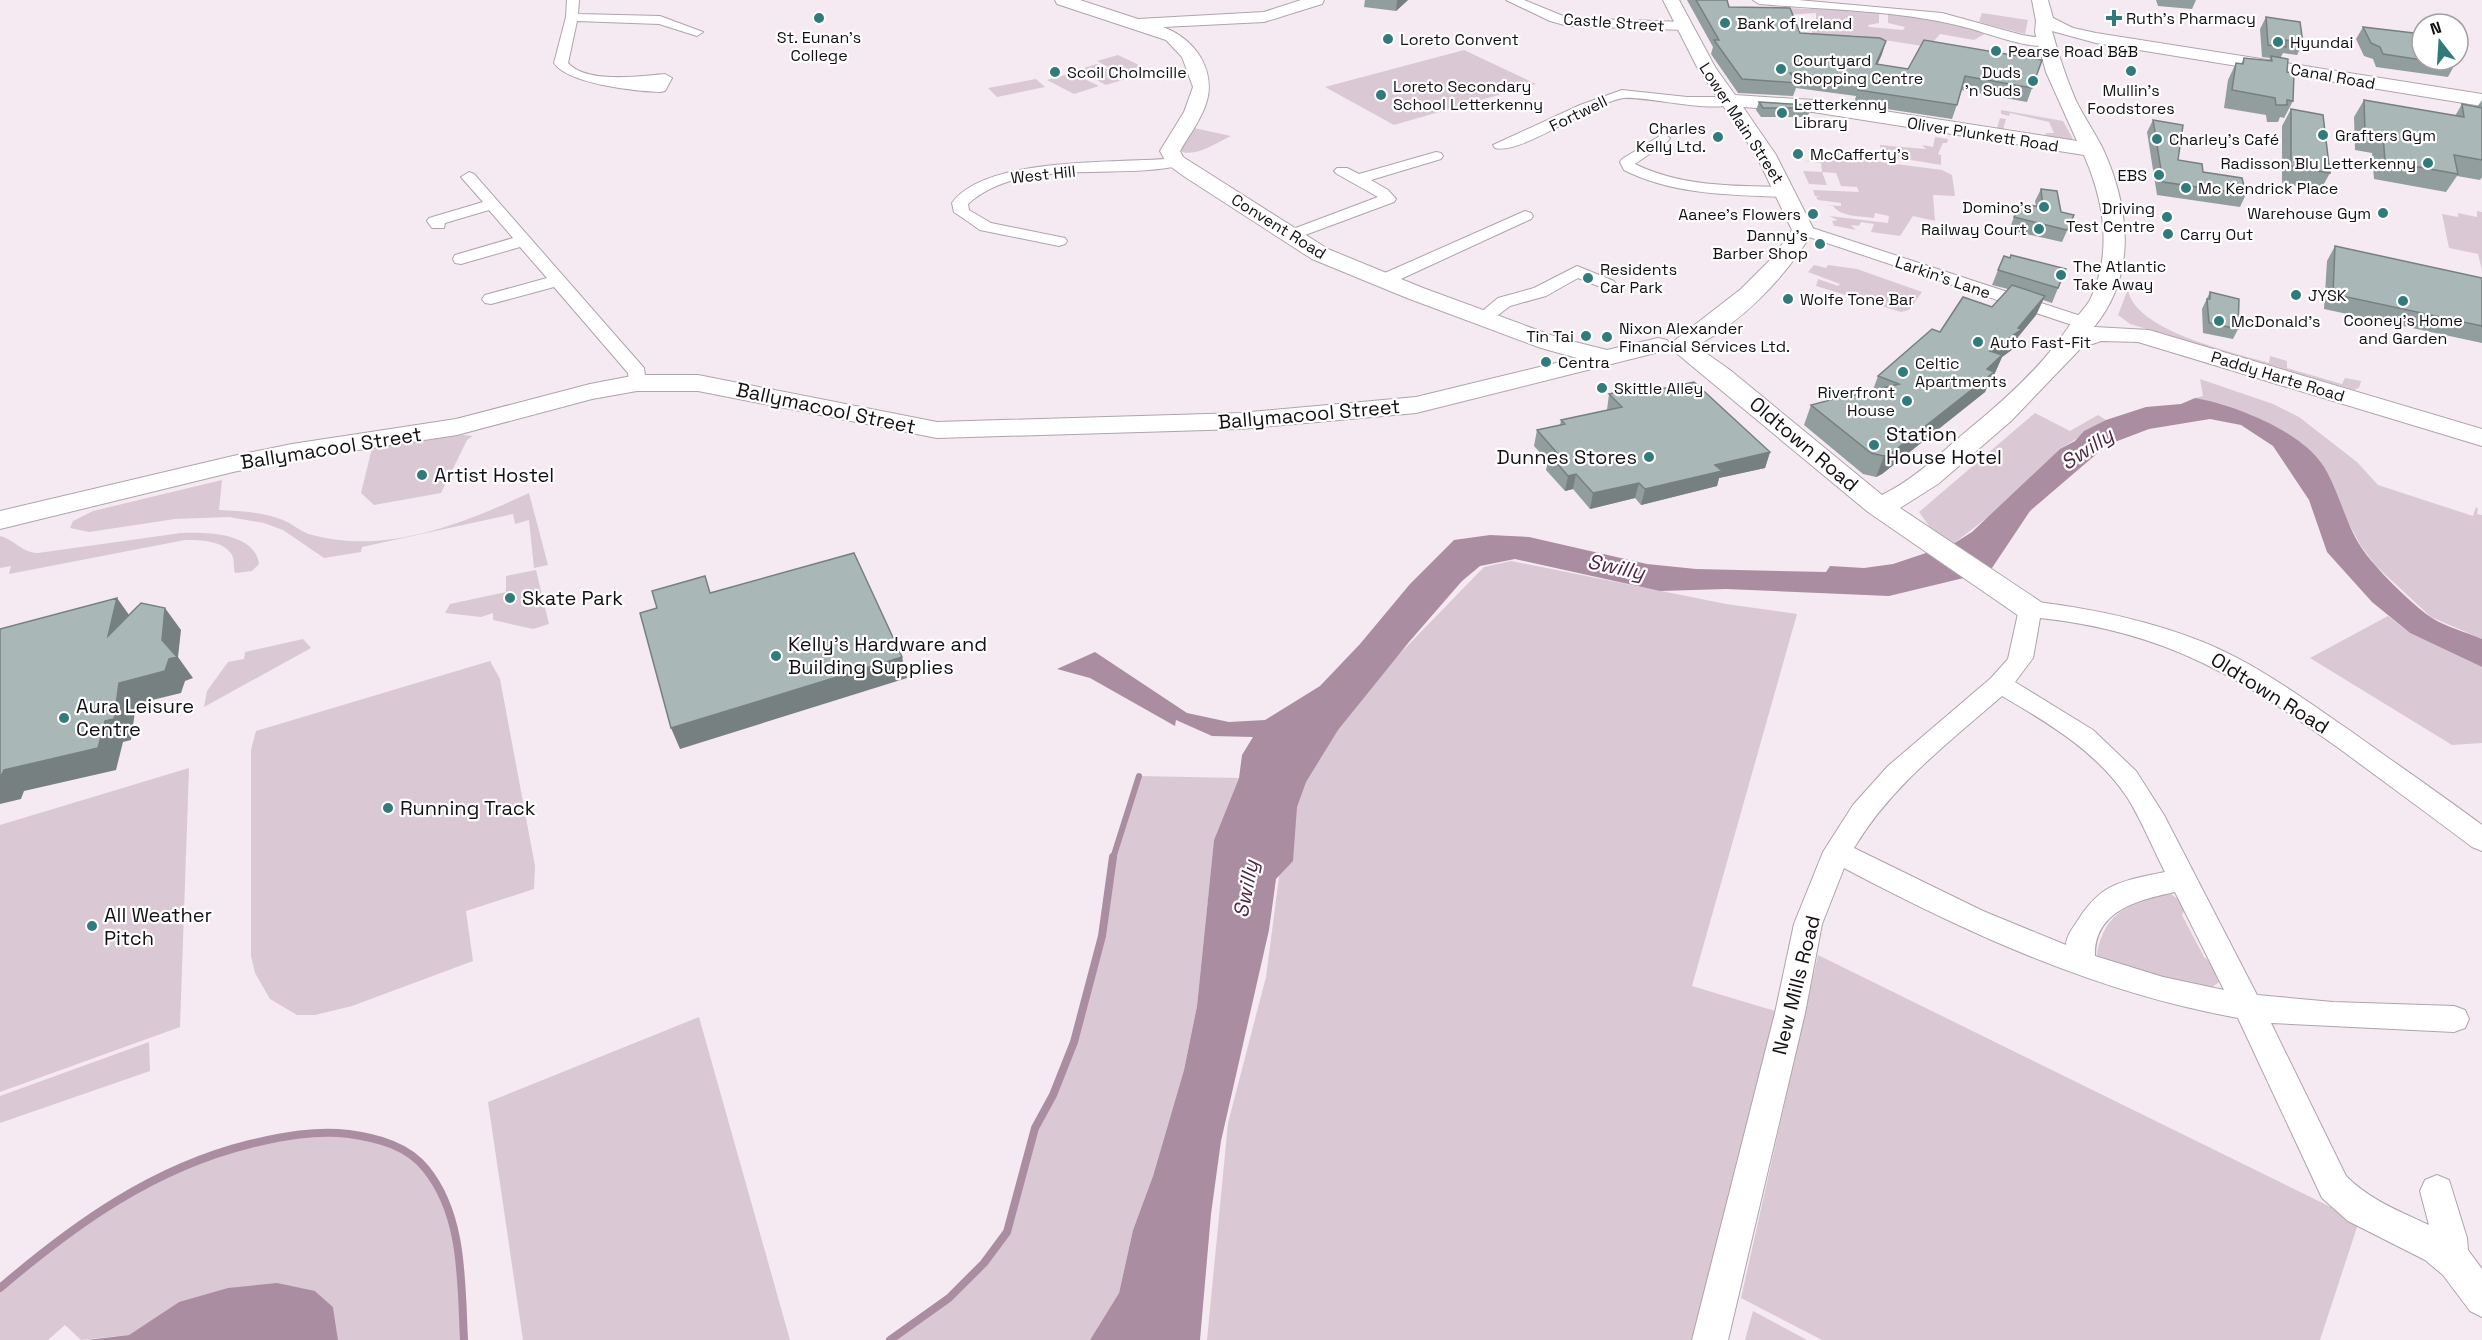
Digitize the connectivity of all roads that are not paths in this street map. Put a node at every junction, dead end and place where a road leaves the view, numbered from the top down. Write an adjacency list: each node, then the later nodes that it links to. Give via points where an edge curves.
1 (573, 0): 10 (street)
2 (1063, 0): 13 (main road)
3 (1316, 0): 11 (main road, via 1281,14)
4 (1512, 0): 14 (street, Castle Street, via 1568,22)
5 (1671, 0): 14 (main road, Lower Main Street)
6 (1759, 0): 8 (street)
7 (2040, 0): 12 (main road)
8 (1832, 2): 9 (street)
9 (1883, 10): 15 (street, via 1883,22); 19 (street, via 1942,17 2022,39)
10 (572, 17): 16 (street, via 660,20); 20 (street, via 562,66 578,75)
11 (1195, 21): 13 (main road); 17 (main road, via 1179,26)
12 (2045, 21): 18 (main road, Canal Road, via 2068,32); 19 (main road, via 2045,38)
13 (1138, 23): 17 (main road)
14 (1684, 26): 22 (main road, Lower Main Street, via 1706,67)
15 (1888, 26)
16 (697, 32)
17 (1172, 36): 27 (main road, via 1195,63 1202,87 1194,112 1171,146 1171,155)
18 (2096, 38): 19 (main road); 21 (main road, Canal Road)
19 (2049, 42): 25 (main road, via 2064,97)
20 (621, 81)
21 (2482, 100)
22 (1731, 101): 24 (street, Fortwell, via 1622,94); 25 (main road, Oliver Plunkett Road, via 1813,106); 31 (main road, Lower Main Street)
23 (1663, 138): 31 (street, via 1628,162 1629,167 1640,175 1714,189)
24 (1500, 145)
25 (2093, 150): 47 (main road, via 2103,171 2116,222 2111,266)
26 (1436, 156): 30 (street)
27 (1177, 162): 36 (street, West Hill, via 997,179 981,185 960,203 962,212 971,219); 38 (main road, Convent Road)
28 (1342, 171): 30 (street)
29 (469, 177): 32 (street)
30 (1359, 179): 38 (street, via 1383,193 1387,200)
31 (1786, 192): 37 (main road, Lower Main Street)
32 (494, 204): 34 (street, via 435,221); 39 (street)
33 (1525, 216): 43 (street)
34 (438, 225)
35 (959, 225): 36 (street, West Hill, via 974,236)
36 (993, 228): 40 (street, West Hill)
37 (1803, 230): 47 (street, Larkin's Lane); 50 (main road, via 1797,242 1745,300 1694,339)
38 (1291, 235): 43 (main road, Convent Road, via 1320,254)
39 (525, 240): 41 (street); 42 (street)
40 (1059, 241)
41 (461, 259)
42 (559, 279): 45 (street); 53 (street, via 637,372)
43 (1384, 280): 46 (main road, Convent Road)
44 (1608, 285): 46 (street, via 1577,271 1540,292 1504,302)
45 (491, 299)
46 (1483, 318): 49 (main road, Convent Road)
47 (2085, 324): 48 (main road, via 2115,323); 48 (main road, Paddy Harte Road, via 2098,333); 55 (main road, via 2033,390 1917,487 1896,501)
48 (2140, 334): 54 (main road, Paddy Harte Road)
49 (1550, 343): 51 (main road); 52 (main road)
50 (1674, 346): 51 (main road, Ballymacool Street); 55 (main road, Oldtown Road, via 1720,375)
51 (1605, 357): 52 (main road, Ballymacool Street)
52 (1575, 364): 53 (main road, Ballymacool Street, via 1440,400 1383,410 1240,421 966,431 913,427 698,383)
53 (637, 383): 56 (main road, Ballymacool Street, via 457,427 233,464)
54 (2482, 438)
55 (1878, 506): 57 (main road, Oldtown Road)
56 (0, 520)
57 (2030, 609): 58 (street, New Mills Road, via 2021,658); 59 (street, Oldtown Road, via 2074,612 2116,622 2220,659 2278,693)
58 (2000, 684): 60 (street, New Mills Road, via 1897,773 1862,812); 61 (street, via 2065,723 2111,759 2139,795)
59 (2482, 840)
60 (1837, 852): 62 (street, via 1979,923); 68 (street, New Mills Road, via 1808,924)
61 (2182, 879): 62 (street, via 2126,892 2101,908 2080,941); 63 (street)
62 (2080, 964): 63 (street, via 2172,991)
63 (2247, 1006): 64 (street); 66 (street, via 2334,1187 2346,1202 2409,1232)
64 (2454, 1019)
65 (2437, 1191): 66 (street, via 2450,1238)
66 (2451, 1258): 67 (street)
67 (2482, 1299)
68 (1710, 1340)

